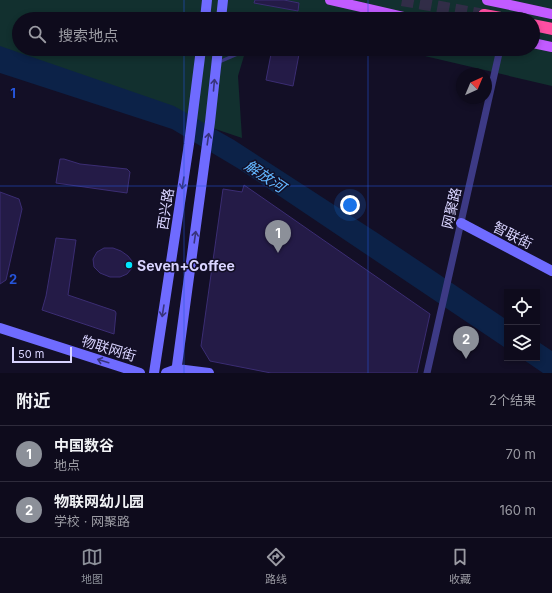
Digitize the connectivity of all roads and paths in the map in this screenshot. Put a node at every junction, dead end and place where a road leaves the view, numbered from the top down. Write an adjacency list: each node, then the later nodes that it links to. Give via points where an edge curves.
1 (207, 0): 5 (main road)
2 (223, 0): 6 (main road)
3 (330, 0): 7 (main road)
4 (487, 0): 8 (main road)
5 (206, 12)
6 (222, 12)
7 (382, 12)
8 (552, 14)
9 (540, 26): 10 (highway)
10 (552, 29)
11 (540, 45): 12 (main road)
12 (552, 47)
13 (200, 56): 23 (main road, 西兴路, one-way to 23)
14 (217, 56): 17 (main road)
15 (234, 56): 17 (lane)
16 (498, 56): 18 (street, 网聚路)
17 (216, 64): 21 (main road, one-way to 17)
18 (461, 224): 19 (main road, 智联街); 26 (street, 网聚路)
19 (552, 271)
20 (0, 328): 22 (main road, 物联网街, one-way to 20)
21 (177, 371): 24 (main road); 25 (main road)
22 (140, 373)
23 (154, 373)
24 (166, 373)
25 (209, 373)
26 (427, 373)

